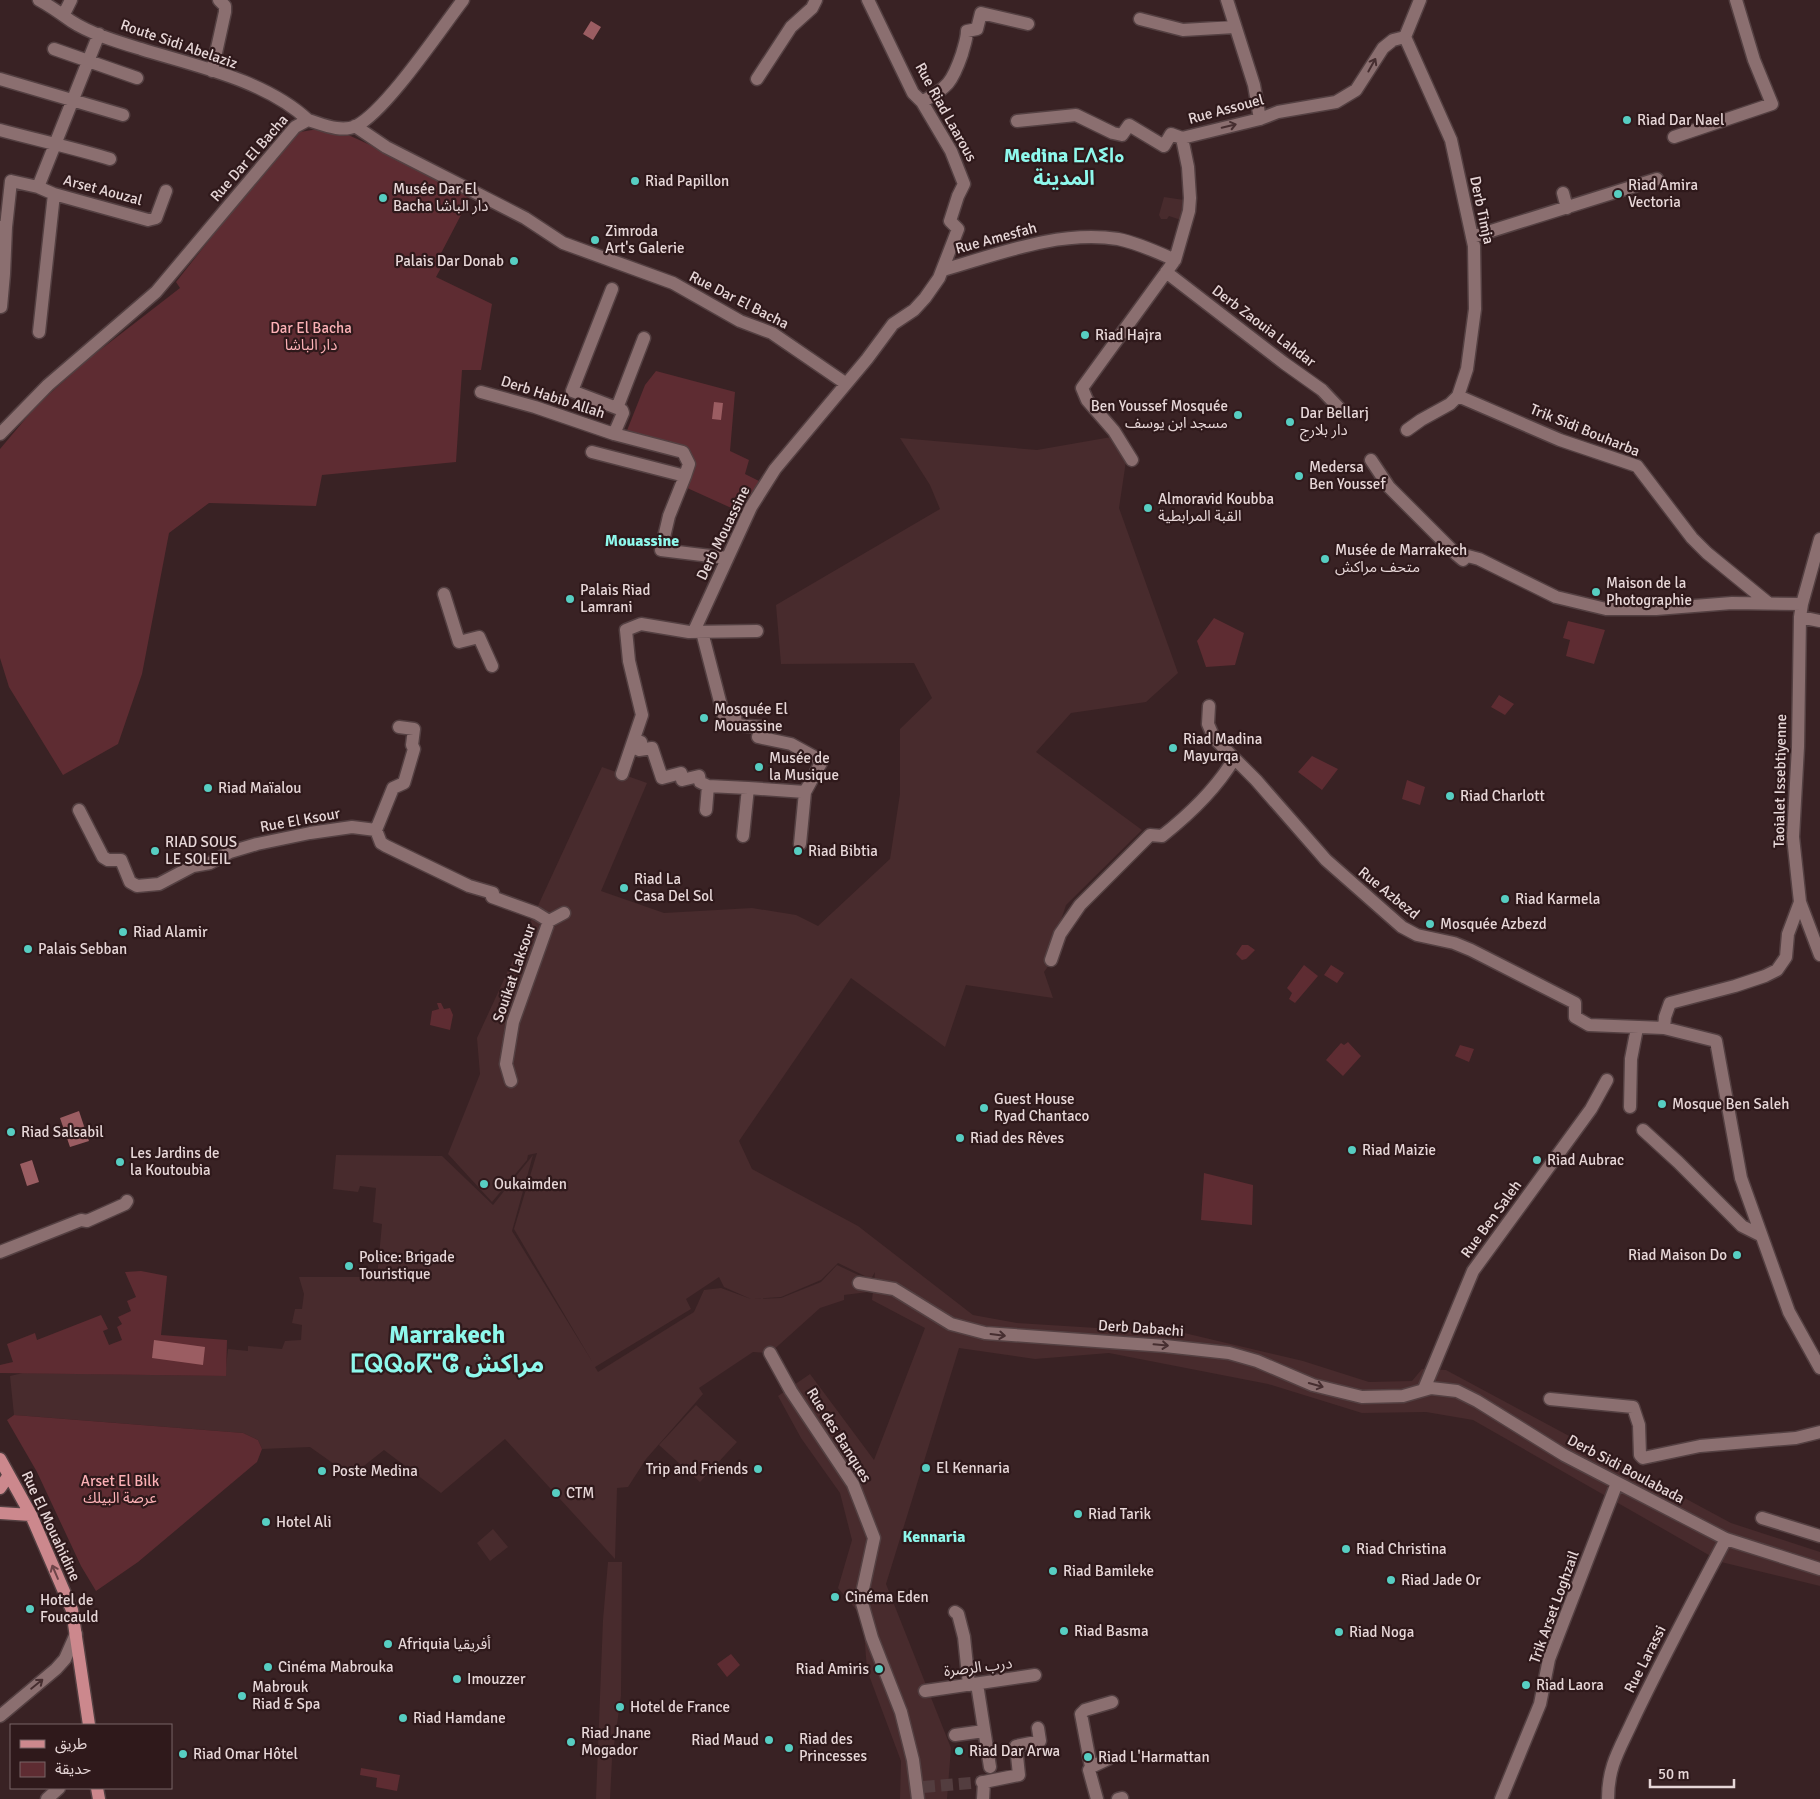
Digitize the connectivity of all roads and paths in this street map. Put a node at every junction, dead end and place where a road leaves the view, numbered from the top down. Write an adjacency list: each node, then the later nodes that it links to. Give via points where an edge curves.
1 (39, 0): 10 (street, Route Sidi Abelaziz)
2 (71, 0): 10 (street)
3 (219, 0): 18 (street, via 225,6 225,12)
4 (463, 0): 28 (street, via 379,107)
5 (816, 0): 21 (street, via 812,8 791,27)
6 (868, 0): 23 (street, Rue Riad Laarous, via 913,93)
7 (1227, 0): 13 (street)
8 (1420, 0): 15 (street)
9 (1736, 0): 30 (street, via 1754,60 1772,104)
10 (64, 14): 14 (street, Route Sidi Abelaziz)
11 (1140, 19): 13 (street, via 1183,30)
12 (1028, 24): 23 (street, via 981,13 977,29 967,31 954,79)
13 (1235, 27): 25 (street, via 1254,85)
14 (99, 34): 17 (street, Arset Aouzal); 18 (street, Route Sidi Abelaziz)
15 (1405, 37): 25 (street, Rue Assouel, one-way to 15, via 1278,112 1336,102 1356,90 1383,48 1393,40); 42 (street, Derb Timja, via 1451,140)
16 (54, 49): 17 (street)
17 (88, 61): 19 (street); 22 (street, Arset Aouzal)
18 (212, 71): 26 (street, Route Sidi Abelaziz, via 275,96)
19 (137, 78)
20 (0, 79): 22 (street)
21 (757, 79)
22 (71, 101): 24 (street, via 79,100); 32 (street, Arset Aouzal)
23 (922, 102): 44 (street, Rue Riad Laarous, via 951,151 964,184 950,221 958,229)
24 (123, 115)
25 (1260, 119): 31 (street, Rue Assouel, one-way to 25)
26 (308, 120): 28 (street, Rue Dar El Bacha, via 332,127); 57 (street, Rue Dar El Bacha, via 301,122 284,138 156,292 48,385)
27 (1017, 121): 31 (street, via 1076,115 1113,133 1122,134 1129,125 1164,146 1171,134)
28 (355, 126): 51 (street, Rue Dar El Bacha, via 378,143 525,218 563,243 673,283 740,321 772,333)
29 (0, 130): 32 (street, Arset Aouzal)
30 (1674, 137)
31 (1182, 138): 43 (street, Rue Assouel, via 1190,198)
32 (54, 145): 33 (street, Arset Aouzal); 36 (street, Arset Aouzal)
33 (110, 160)
34 (1657, 179): 40 (street)
35 (6, 180): 36 (street, Arset Aouzal); 41 (street, Arset Aouzal)
36 (38, 188): 39 (street, Arset Aouzal)
37 (166, 191): 39 (street, Arset Aouzal, via 156,218 148,220)
38 (1563, 192): 40 (street)
39 (54, 194): 49 (street)
40 (1568, 208): 42 (street)
41 (3, 227): 46 (street, Arset Aouzal)
42 (1472, 237): 53 (street, Derb Timja, via 1475,309 1467,368)
43 (1175, 260): 44 (street, Rue Amesfah, via 1119,240 1086,237 1051,240); 45 (street, Rue Assouel)
44 (943, 270): 51 (street, Rue Amesfah, via 918,306 893,324)
45 (1166, 272): 55 (street, Derb Zaouia Lahdar, via 1322,390); 60 (street, Rue Assouel, via 1087,379 1082,391)
46 (2, 274): 48 (street, Arset Aouzal)
47 (612, 290): 54 (street, Derb Habib Allah, via 572,391)
48 (1, 307)
49 (39, 332)
50 (644, 338): 54 (street, Derb Habib Allah)
51 (845, 383): 64 (street, Derb Mouassine, via 775,469 751,507)
52 (481, 392): 58 (street, Derb Habib Allah)
53 (1458, 396): 56 (street); 66 (street, Trik Sidi Bouharba, via 1590,452 1637,466 1692,538)
54 (617, 408): 58 (street, Derb Habib Allah, via 623,413)
55 (1339, 408)
56 (1407, 430)
57 (0, 434)
58 (614, 434): 62 (street, Derb Habib Allah, via 683,452 689,464)
59 (592, 452): 62 (street)
60 (1132, 460)
61 (1371, 460): 66 (street, via 1389,487 1457,556 1463,560 1464,555 1480,559 1556,597 1606,608 1656,610)
62 (685, 476): 64 (street, Derb Habib Allah, via 669,516 661,550)
63 (1820, 539): 67 (street, Taoialet Issebtiyenne)
64 (727, 558): 71 (street, Derb Mouassine)
65 (444, 594): 72 (street, via 459,642 480,637)
66 (1767, 602): 67 (street)
67 (1802, 604): 68 (street, Taoialet Issebtiyenne)
68 (1800, 617): 69 (street); 86 (street, Taoialet Issebtiyenne, via 1798,747 1792,837)
69 (1820, 621)
70 (757, 631): 71 (street)
71 (698, 632): 75 (street, via 641,624 626,630 629,661 642,715); 80 (street, via 724,717 735,716 736,725 762,727 758,737 791,744 822,761)
72 (492, 666)
73 (1209, 706): 76 (street, Rue Azbezd, via 1207,716 1214,738)
74 (399, 727): 83 (street, via 414,729 414,749 404,783 393,788)
75 (634, 740): 77 (street); 78 (street, via 641,742 639,750 652,748 662,778 681,773 682,780 699,776 700,782)
76 (1234, 759): 90 (street, via 1222,779 1181,821 1162,836 1150,835 1080,905 1060,934); 91 (street, Rue Azbezd, via 1326,860 1402,927 1417,935 1454,943 1504,965 1575,1003 1575,1016 1589,1025)
77 (622, 774)
78 (708, 786): 79 (street); 82 (street)
79 (748, 788): 80 (street); 84 (street)
80 (805, 792): 85 (street)
81 (78, 810): 83 (street, Rue El Ksour, via 103,857 121,860 128,880 137,886 158,884 193,866 210,863 230,852 257,844 352,827)
82 (706, 810)
83 (376, 830): 88 (street, via 381,843 386,846)
84 (743, 836)
85 (800, 844)
86 (1800, 902): 89 (street, Taoialet Issebtiyenne); 92 (street, via 1788,934 1782,966 1765,976 1670,1002)
87 (564, 913): 88 (street, Souikat Laksour)
88 (549, 921): 93 (street, Souikat Laksour, via 512,1022 506,1064)
89 (1820, 955)
90 (1051, 960)
91 (1637, 1028): 92 (street, Rue Azbezd); 95 (street, via 1631,1058)
92 (1664, 1028): 98 (street, Rue Azbezd, via 1716,1041 1737,1164)
93 (511, 1080)
94 (1607, 1080): 103 (street, Rue Ben Saleh, via 1591,1109 1473,1271)
95 (1630, 1107)
96 (1643, 1130): 98 (street, via 1742,1226)
97 (81, 1220): 99 (street)
98 (1760, 1235): 102 (street, via 1789,1312)
99 (0, 1252)
100 (859, 1283): 103 (street, Derb Dabachi, one-way to 103, via 894,1289 951,1324 973,1331 1229,1353 1351,1395 1403,1396)
101 (770, 1353): 131 (street, Rue des Banques, via 853,1484 874,1538 862,1604 901,1712)
102 (1820, 1368)
103 (1424, 1389): 108 (street, Derb Sidi Boulabada, via 1440,1388 1466,1395)
104 (1550, 1398): 105 (street, via 1633,1407 1643,1458 1700,1446 1796,1438)
105 (1820, 1432)
106 (0, 1459): 107 (main road, Rue El Mouahidine)
107 (9, 1475): 109 (main road); 111 (main road, Rue El Mouahidine)
108 (1617, 1483): 114 (street, Derb Sidi Boulabada); 135 (street, Trik Arset Loghzail, via 1550,1660 1540,1704)
109 (0, 1488)
110 (0, 1514): 111 (main road)
111 (31, 1515): 117 (main road, Rue El Mouahidine, one-way to 111, via 72,1610)
112 (1762, 1518): 113 (street)
113 (1820, 1536)
114 (1726, 1539): 115 (street, Derb Sidi Boulabada); 136 (street, Rue Larassi, via 1618,1748 1608,1781)
115 (1820, 1569)
116 (954, 1612): 119 (street, via 958,1614 964,1635)
117 (76, 1634): 122 (street, one-way to 117, via 56,1669 65,1659); 123 (main road, Rue El Mouahidine)
118 (1035, 1675): 119 (street, درب الرصرة)
119 (973, 1684): 120 (street, درب الرصرة); 125 (street)
120 (925, 1691)
121 (1112, 1702): 128 (street, via 1081,1714)
122 (0, 1716)
123 (90, 1724)
124 (1038, 1728): 129 (street, via 1040,1742 1016,1746 1019,1775)
125 (984, 1731): 126 (street); 129 (street)
126 (955, 1734)
127 (1108, 1759): 128 (street)
128 (1091, 1767): 134 (street, via 1089,1774)
129 (988, 1778): 133 (street)
130 (58, 1789): 132 (street)
131 (920, 1791)
132 (47, 1799)
133 (983, 1799)
134 (1097, 1799)
135 (1501, 1799)
136 (1608, 1799)

